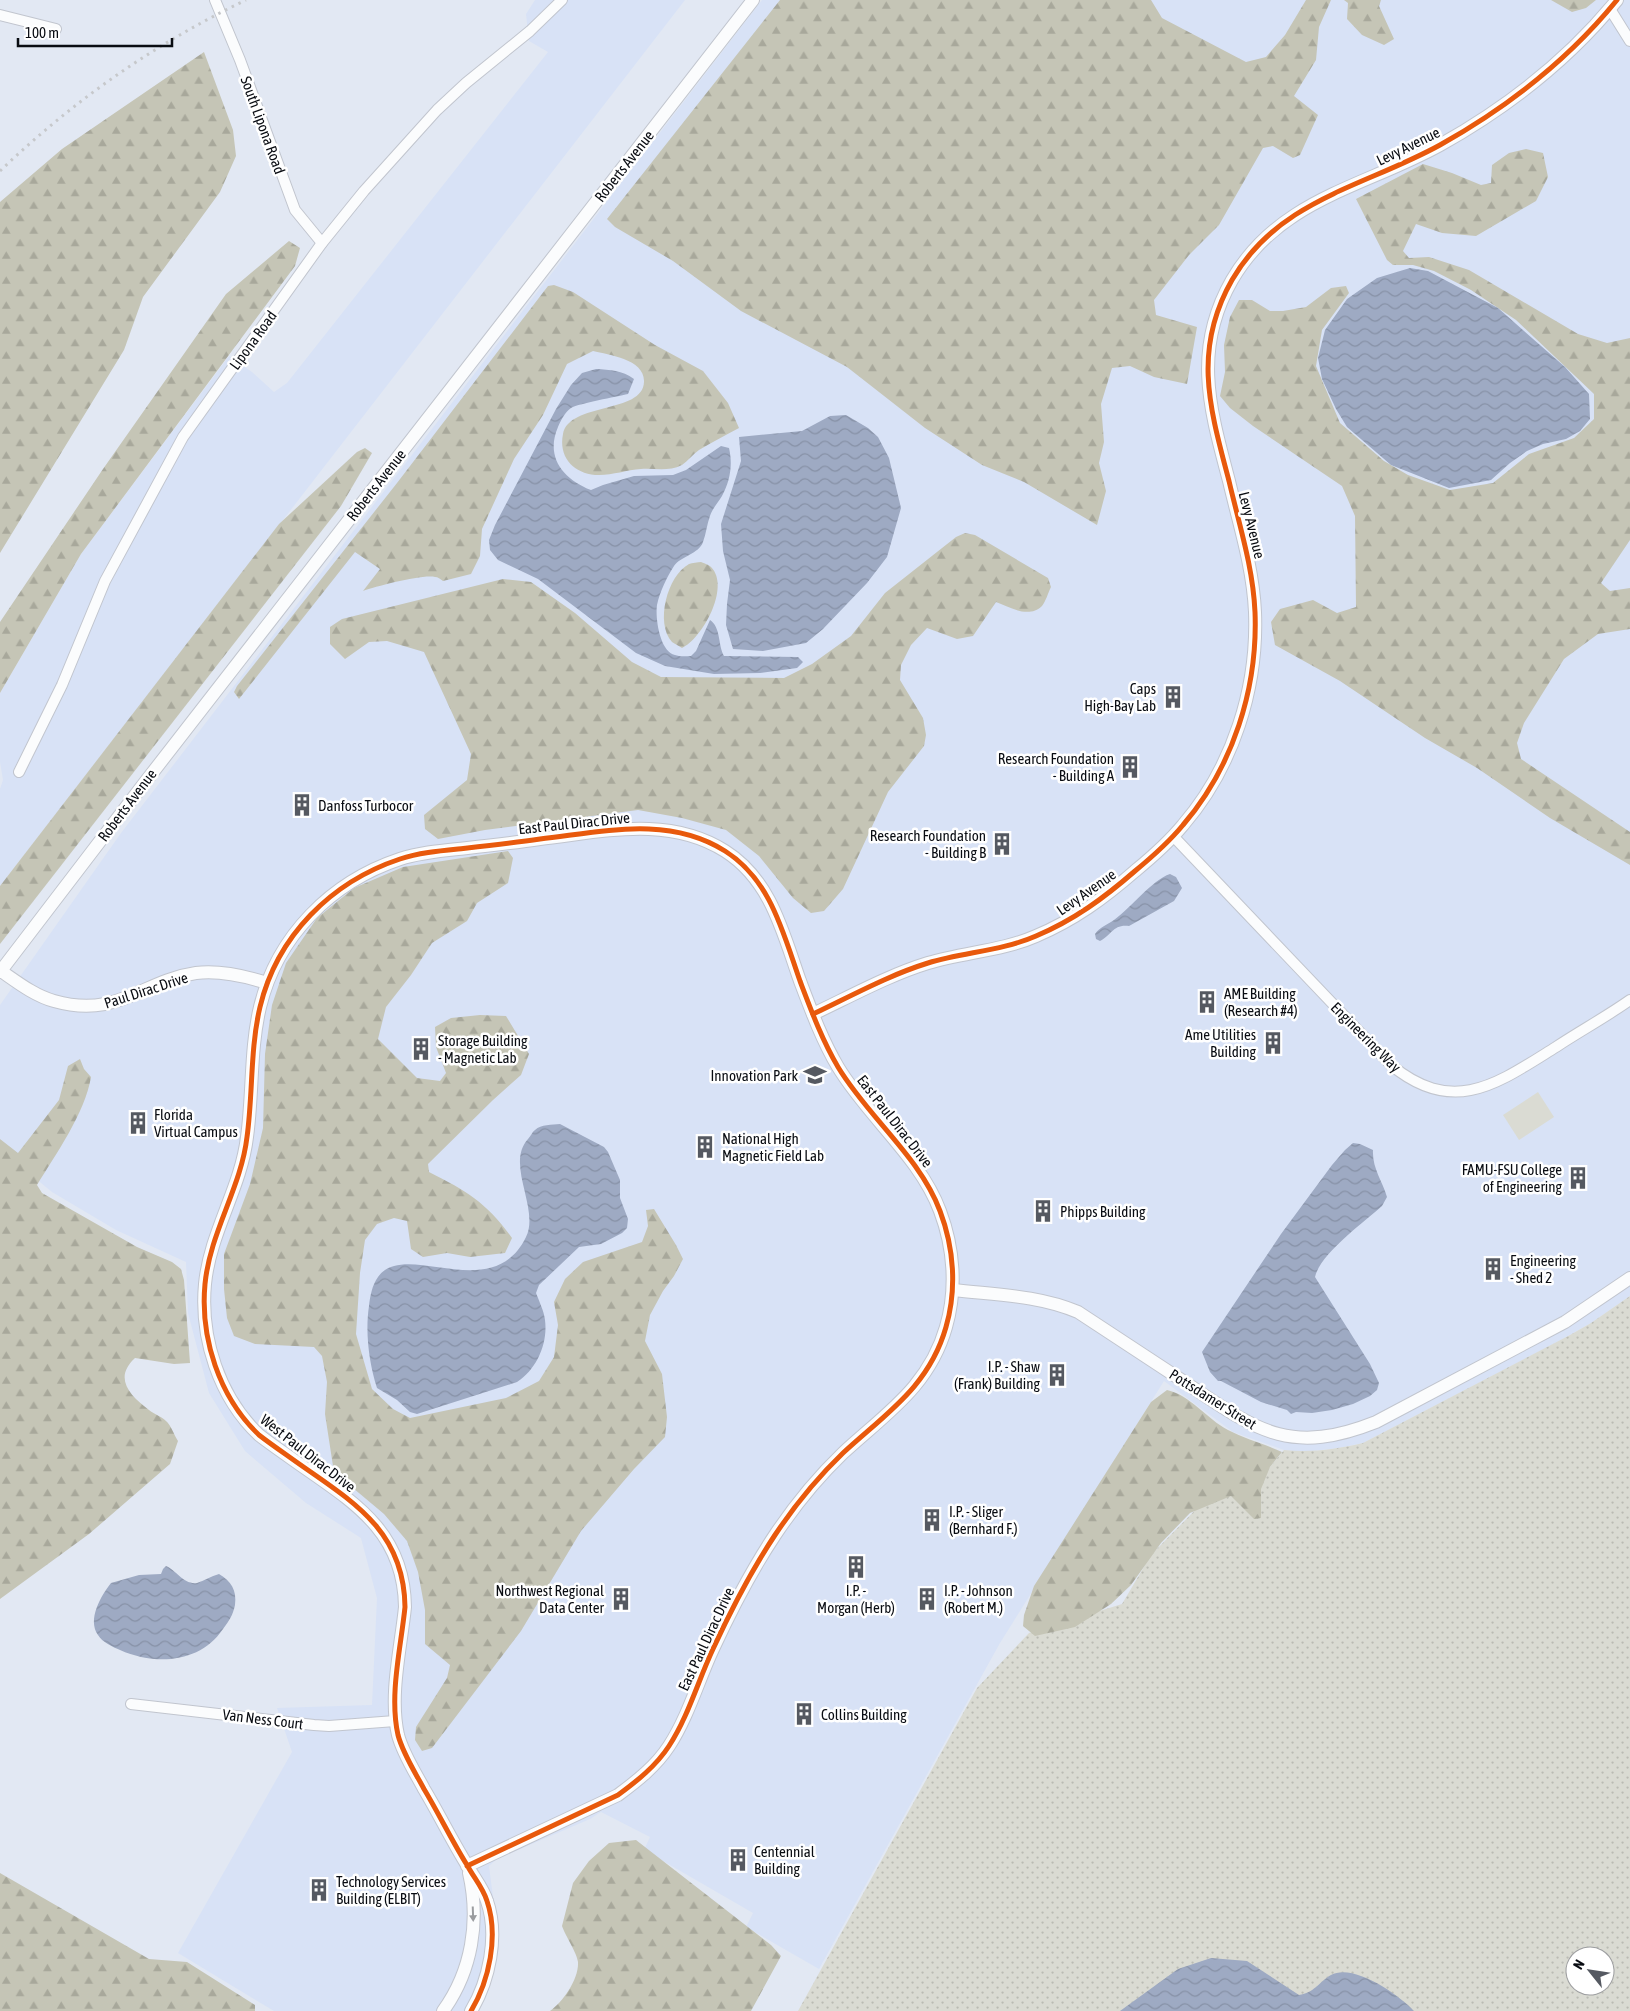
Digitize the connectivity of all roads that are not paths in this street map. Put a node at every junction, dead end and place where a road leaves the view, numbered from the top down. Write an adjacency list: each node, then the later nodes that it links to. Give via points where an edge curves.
1 (215, 0): 8 (street, South Lipona Road, via 295,210)
2 (562, 0): 8 (street, Lipona Road, via 437,110)
3 (753, 0): 11 (street, Roberts Avenue)
4 (1613, 4): 7 (street); 10 (street, Levy Avenue, via 1549,68 1477,123 1415,159 1322,199 1286,220 1254,249 1231,282 1211,337 1207,382 1213,419 1250,567 1255,608 1253,662 1242,716 1223,764 1193,812)
5 (0, 15): 6 (street)
6 (56, 29)
7 (1630, 41)
8 (322, 243): 9 (street, Lipona Road, via 183,437 105,581 62,685)
9 (19, 772)
10 (1173, 836): 13 (street, Engineering Way, via 1391,1065 1427,1088 1454,1092 1489,1086); 14 (street, Levy Avenue, via 1095,904 1058,927 1000,948 913,968)
11 (1, 971): 12 (street, Paul Dirac Drive, via 52,1001 84,1006 113,1003 166,981 196,973 227,973)
12 (267, 984): 14 (street, East Paul Dirac Drive, via 296,930 330,896 348,883 400,859 436,852 657,828 685,833 721,848 756,880 780,922); 18 (street, West Paul Dirac Drive, via 257,1024 243,1161 208,1265 204,1308 206,1333 222,1382 248,1422 261,1436 350,1501 379,1528 389,1543 402,1574 405,1593 395,1693)
13 (1630, 1000)
14 (813, 1014): 16 (street, East Paul Dirac Drive, via 839,1069 914,1164 936,1202 948,1234)
15 (1630, 1278): 16 (street, Pottsdamer Street, via 1565,1322 1376,1422 1349,1433 1324,1438 1273,1433 1241,1420 1078,1312 1042,1300)
16 (953, 1290): 19 (street, East Paul Dirac Drive, via 946,1328 927,1371 886,1416 820,1476 776,1533 727,1619 679,1728 656,1762 618,1795)
17 (131, 1704): 18 (street, Van Ness Court, via 314,1725)
18 (396, 1721): 19 (street, West Paul Dirac Drive, via 409,1762)
19 (467, 1866): 20 (street, one-way to 20, via 473,1900 472,1942 459,1984); 21 (street, via 488,1902 491,1937 487,1974)
20 (443, 2011)
21 (471, 2011)

